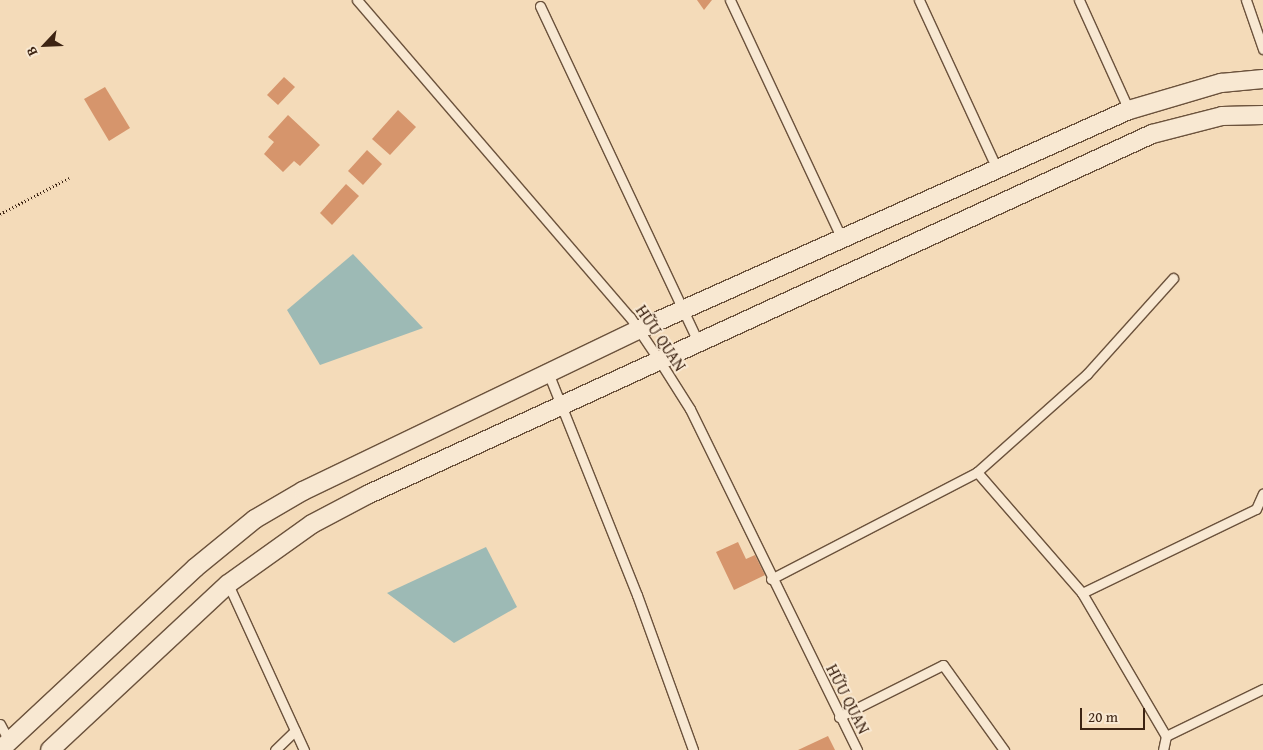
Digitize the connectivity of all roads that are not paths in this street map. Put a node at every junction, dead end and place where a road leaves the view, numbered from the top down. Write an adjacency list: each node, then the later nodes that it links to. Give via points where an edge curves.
1 (356, 0): 15 (lane, HỮU QUAN)
2 (730, 0): 12 (lane)
3 (919, 0): 11 (lane)
4 (1079, 0): 9 (lane)
5 (1246, 0): 7 (lane)
6 (540, 6): 14 (lane)
7 (1263, 49)
8 (1263, 79): 9 (street, via 1221,83)
9 (1129, 110): 11 (street)
10 (1263, 115): 16 (street, via 1222,116 1152,134)
11 (996, 167): 12 (street)
12 (842, 239): 14 (street)
13 (1173, 278): 20 (lane, via 1088,374)
14 (684, 313): 15 (street); 16 (lane)
15 (638, 330): 17 (lane, HỮU QUAN); 18 (street)
16 (698, 342): 17 (street)
17 (659, 360): 19 (street); 22 (lane, HỮU QUAN, via 690,409)
18 (549, 375): 19 (lane); 30 (street, via 368,460 255,519 195,568)
19 (562, 405): 23 (street, via 328,516); 34 (lane)
20 (977, 472): 22 (lane); 24 (lane)
21 (1263, 493): 24 (lane, via 1256,510)
22 (772, 580): 26 (lane, HỮU QUAN)
23 (228, 584): 28 (lane); 31 (street)
24 (1082, 593): 29 (lane)
25 (1263, 689): 29 (lane)
26 (840, 717): 35 (lane, HỮU QUAN); 36 (lane, via 943,664)
27 (0, 724): 30 (lane)
28 (295, 731): 32 (lane); 33 (lane)
29 (1166, 736): 37 (lane)
30 (5, 746)
31 (50, 750)
32 (275, 750)
33 (304, 750)
34 (693, 750)
35 (857, 750)
36 (1004, 750)
37 (1163, 750)

